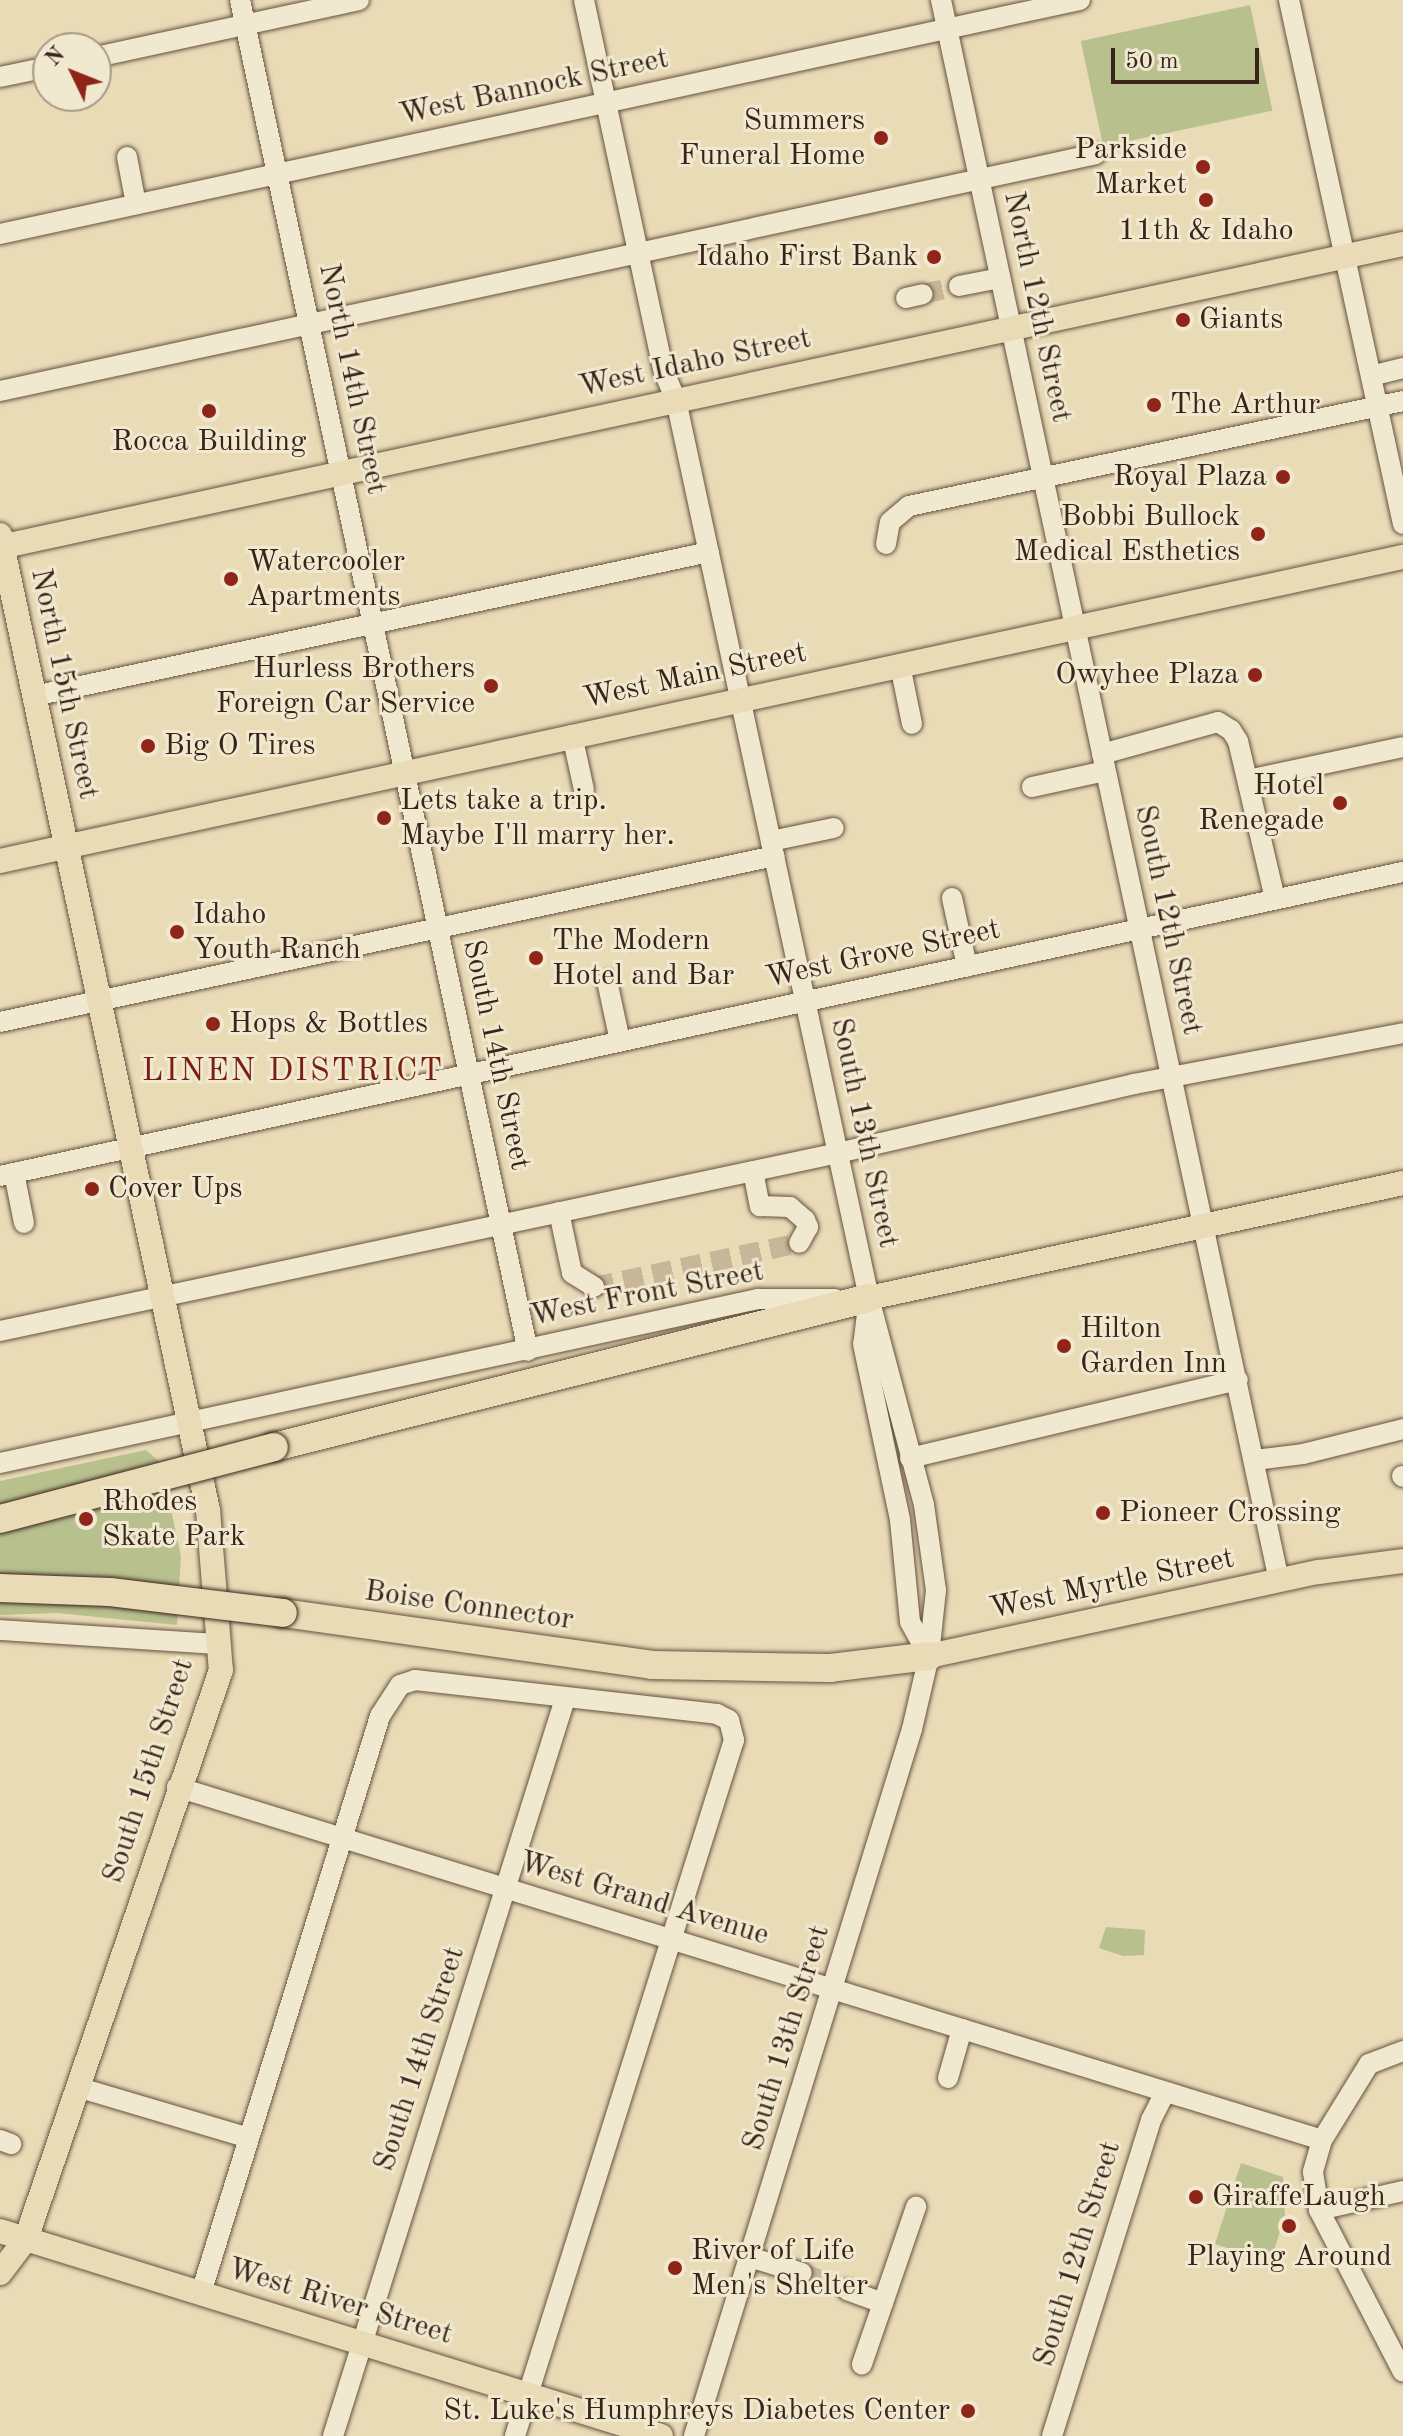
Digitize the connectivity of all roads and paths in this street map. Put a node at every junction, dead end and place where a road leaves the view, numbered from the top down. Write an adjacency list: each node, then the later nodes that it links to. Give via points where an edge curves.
1 (240, 0): 7 (street, North 14th Street)
2 (359, 0): 7 (street)
3 (584, 0): 12 (street, South 13th Street)
4 (941, 0): 8 (street, North 12th Street)
5 (1080, 0): 8 (street, West Bannock Street)
6 (1289, 0): 21 (street)
7 (245, 24): 9 (street); 15 (street, North 14th Street)
8 (947, 29): 12 (street, West Bannock Street); 16 (street, North 12th Street)
9 (112, 53)
10 (32, 70): 11 (street)
11 (0, 77)
12 (606, 102): 15 (street, West Bannock Street); 20 (street, South 13th Street)
13 (1096, 154): 16 (street)
14 (127, 157): 17 (street)
15 (277, 174): 17 (street, West Bannock Street); 24 (street, North 14th Street)
16 (979, 179): 20 (street); 22 (street, North 12th Street)
17 (136, 204): 18 (street, West Bannock Street)
18 (0, 234)
19 (1403, 244): 21 (main road, West Idaho Street)
20 (640, 257): 24 (street); 29 (street, South 13th Street, via 664,372)
21 (1345, 257): 25 (main road, West Idaho Street); 27 (street)
22 (1000, 278): 23 (street); 25 (street, North 12th Street)
23 (959, 286)
24 (310, 327): 28 (street); 32 (street, North 14th Street)
25 (1011, 328): 29 (main road, West Idaho Street); 33 (street, North 12th Street)
26 (1403, 368): 27 (street)
27 (1371, 376): 31 (street)
28 (0, 391)
29 (676, 400): 32 (main road, West Idaho Street); 37 (street, South 13th Street)
30 (1403, 401): 31 (street)
31 (1377, 406): 33 (street); 34 (street)
32 (341, 472): 35 (main road, West Idaho Street); 39 (street, North 14th Street)
33 (1044, 480): 36 (street, via 909,506 890,522); 40 (street, North 12th Street)
34 (1403, 524)
35 (1, 543): 42 (main road, North 15th Street)
36 (886, 544)
37 (709, 552): 39 (street); 43 (street, South 13th Street)
38 (1403, 557): 40 (main road, West Main Street)
39 (374, 622): 42 (street); 48 (street, North 14th Street)
40 (1076, 627): 41 (main road, West Main Street); 47 (street, South 12th Street)
41 (900, 665): 43 (main road, West Main Street); 44 (street)
42 (34, 696): 53 (main road, North 15th Street)
43 (740, 699): 45 (main road, West Main Street); 54 (street, South 13th Street)
44 (912, 724)
45 (572, 735): 48 (main road, West Main Street); 51 (street)
46 (1403, 747): 49 (street)
47 (1104, 762): 49 (street, via 1218,722 1238,741); 50 (street); 60 (street, South 12th Street)
48 (406, 771): 53 (main road, West Main Street); 59 (street, South 14th Street)
49 (1248, 780): 58 (street)
50 (1032, 787)
51 (584, 790)
52 (834, 828): 54 (street)
53 (65, 846): 55 (main road, West Main Street); 64 (main road, South 15th Street)
54 (772, 848): 59 (street); 63 (street, South 13th Street)
55 (0, 861)
56 (1403, 872): 58 (street, West Grove Street)
57 (952, 898): 61 (street)
58 (1275, 899): 60 (street, West Grove Street)
59 (438, 927): 64 (street); 68 (street, South 14th Street)
60 (1138, 929): 61 (street, West Grove Street); 69 (street, South 12th Street)
61 (967, 966): 63 (street, West Grove Street)
62 (607, 981): 67 (street)
63 (805, 1001): 67 (street, West Grove Street); 71 (street, South 13th Street)
64 (98, 1003): 65 (street); 70 (main road, South 15th Street)
65 (0, 1022)
66 (1403, 1033): 69 (street)
67 (620, 1041): 68 (street, West Grove Street)
68 (470, 1074): 70 (street, West Grove Street); 77 (street, South 14th Street)
69 (1172, 1079): 71 (street); 78 (street, South 12th Street)
70 (128, 1148): 73 (street, West Grove Street); 81 (main road, South 15th Street)
71 (838, 1153): 72 (street); 82 (street, South 13th Street)
72 (753, 1171): 75 (street); 79 (street, via 760,1206 790,1207 805,1220 808,1227)
73 (7, 1174): 76 (street)
74 (1403, 1183): 78 (main road, West Front Street)
75 (559, 1212): 77 (street); 80 (street, via 572,1273)
76 (24, 1223)
77 (502, 1225): 81 (street); 84 (street, South 14th Street)
78 (1204, 1226): 82 (main road, West Front Street); 85 (street, South 12th Street)
79 (799, 1243)
80 (594, 1287)
81 (161, 1297): 83 (street); 86 (main road, South 15th Street)
82 (869, 1298): 84 (street, West Front Street, via 758,1299); 88 (street, South 13th Street); 91 (highway, bridge); 97 (street, South 13th Street, via 863,1344 900,1520 910,1622)
83 (0, 1331)
84 (528, 1351): 86 (street, West Front Street)
85 (1238, 1380): 88 (street); 89 (street, South 12th Street)
86 (188, 1421): 90 (street, West Front Street); 96 (main road, South 15th Street, via 208,1510)
87 (1403, 1429): 89 (street)
88 (910, 1458): 97 (street, South 13th Street, via 924,1505 936,1590)
89 (1255, 1460): 93 (street, South 12th Street)
90 (0, 1463)
91 (0, 1519)
92 (1403, 1561): 93 (main road, West Myrtle Street)
93 (1279, 1581): 97 (main road, West Myrtle Street)
94 (0, 1588): 97 (highway, Boise Connector, bridge, via 110,1592 652,1665 830,1668)
95 (0, 1630): 96 (street)
96 (219, 1644): 99 (main road, South 15th Street, via 221,1670)
97 (929, 1656): 103 (street, South 13th Street)
98 (565, 1699): 100 (street, via 415,1680 400,1685 380,1716); 101 (street, South 14th Street); 102 (street, via 717,1714 734,1728 730,1755)
99 (177, 1787): 100 (street, West Grand Avenue); 107 (main road, South 15th Street)
100 (343, 1838): 101 (street, West Grand Avenue); 109 (street)
101 (506, 1888): 102 (street, West Grand Avenue); 122 (street, South 14th Street)
102 (668, 1938): 103 (street, West Grand Avenue); 126 (street)
103 (834, 1989): 104 (street, West Grand Avenue); 116 (street, South 13th Street)
104 (962, 2029): 106 (street); 108 (street, West Grand Avenue)
105 (1403, 2051): 110 (street, via 1369,2064)
106 (948, 2078)
107 (77, 2087): 109 (street); 115 (main road, South 15th Street)
108 (1165, 2093): 110 (street, West Grand Avenue); 131 (street, South 12th Street, via 1151,2120)
109 (249, 2138): 120 (street)
110 (1322, 2140): 113 (street, via 1313,2172)
111 (1403, 2191): 113 (street)
112 (916, 2207): 121 (street)
113 (1319, 2210): 123 (street)
114 (0, 2231): 115 (main road, West River Street)
115 (26, 2239): 117 (main road, South 15th Street); 120 (main road, West River Street)
116 (749, 2257): 118 (street); 130 (street, South 13th Street)
117 (0, 2273)
118 (802, 2273)
119 (847, 2290): 121 (street)
120 (201, 2293): 122 (main road, West River Street)
121 (883, 2303): 124 (street)
122 (362, 2342): 126 (main road, West River Street); 127 (street, South 14th Street)
123 (1396, 2345): 125 (street)
124 (862, 2364)
125 (1403, 2372)
126 (527, 2394): 128 (street); 129 (main road, West River Street)
127 (333, 2436)
128 (515, 2436)
129 (661, 2436)
130 (694, 2436)
131 (1052, 2436)

